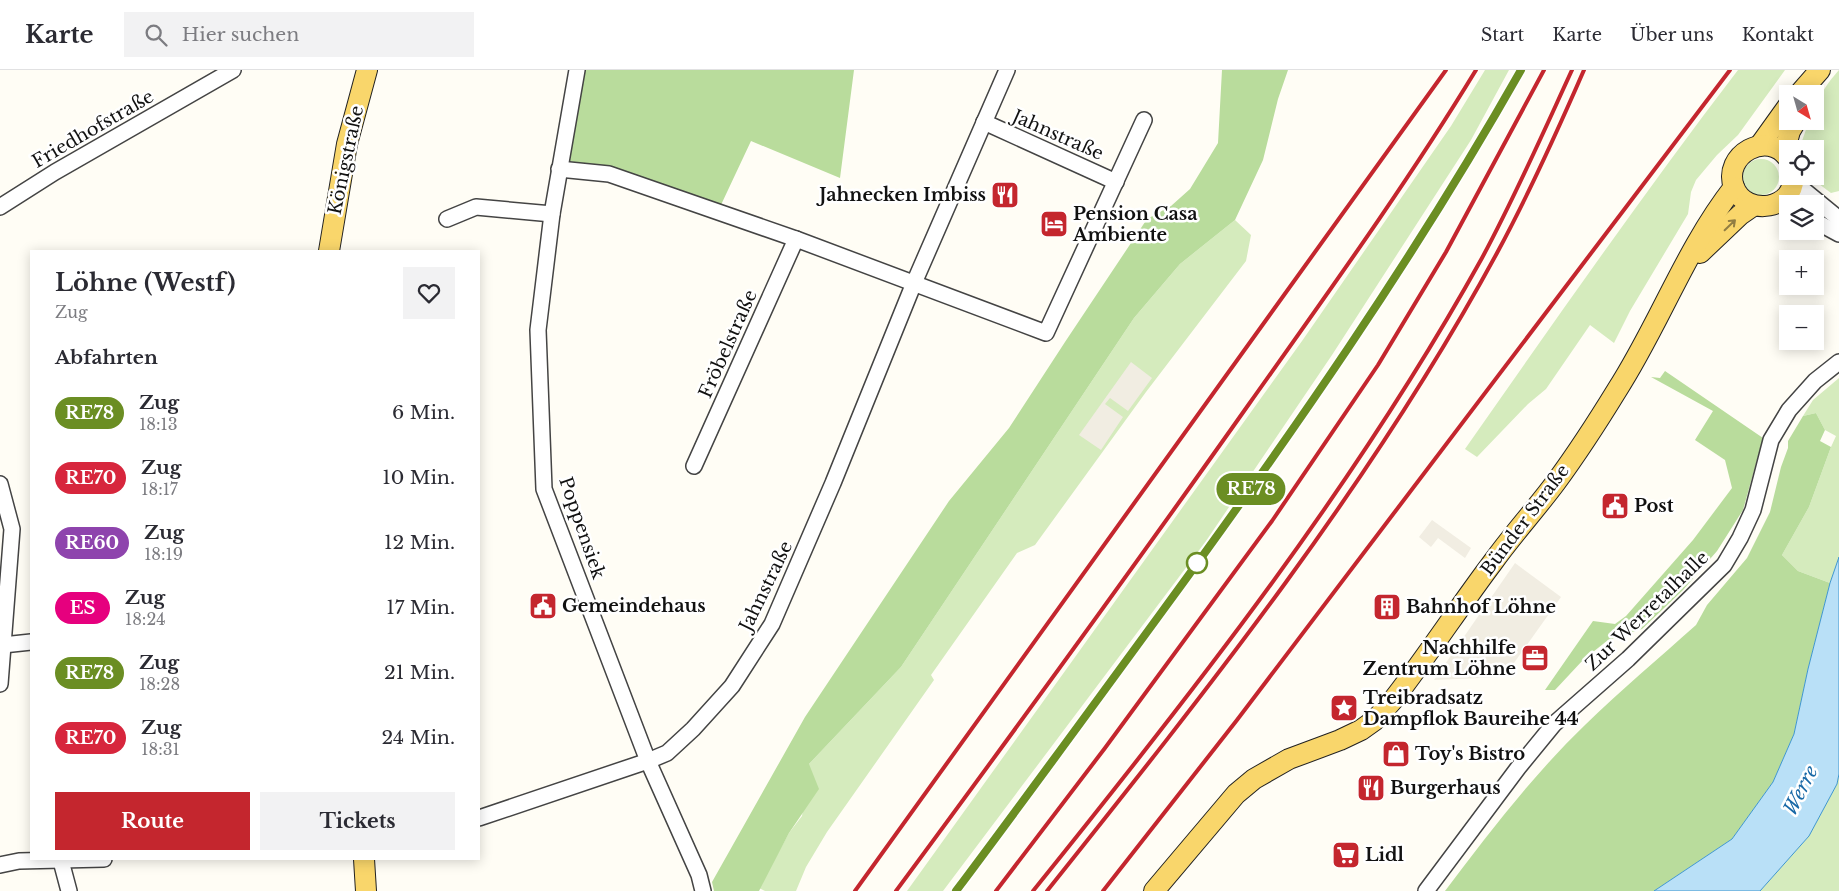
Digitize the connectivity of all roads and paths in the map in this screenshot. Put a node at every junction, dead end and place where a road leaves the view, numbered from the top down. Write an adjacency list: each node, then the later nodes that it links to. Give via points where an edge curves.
1 (233, 70): 19 (street, Friedhofstraße)
2 (367, 70): 26 (main road, Königstraße, via 347,144)
3 (577, 70): 13 (street, Poppensiek)
4 (1007, 70): 10 (street, Jahnstraße)
5 (1821, 70): 6 (main road); 7 (main road)
6 (1807, 85)
7 (1814, 85)
8 (1779, 119): 11 (main road)
9 (1144, 120): 14 (street, Jahnstraße)
10 (984, 122): 14 (street, Jahnstraße); 28 (street, Jahnstraße)
11 (1760, 145): 12 (main road, via 1773,146); 16 (main road, via 1740,155 1734,165)
12 (1779, 151)
13 (559, 170): 20 (street, Poppensiek); 25 (street, via 609,174)
14 (1116, 182): 28 (street, Jahnstraße, via 1046,334)
15 (1800, 185): 22 (street)
16 (1734, 187): 17 (main road, via 1738,195); 27 (main road, Bünder Straße)
17 (1753, 206): 18 (main road); 27 (main road, one-way to 17)
18 (1779, 206)
19 (0, 207)
20 (552, 214): 21 (street, via 476,207); 35 (street, Poppensiek, via 538,330 544,488)
21 (447, 219)
22 (1839, 219)
23 (1824, 226): 24 (street)
24 (1839, 234)
25 (796, 239): 28 (street); 30 (street, Fröbelstraße)
26 (329, 250)
27 (1682, 270): 41 (main road, Bünder Straße, via 1618,389 1557,481 1494,560 1393,700 1361,730 1289,759 1254,779 1236,794)
28 (914, 282): 35 (street, Jahnstraße, via 772,624 732,686 706,715 667,753)
29 (1839, 362): 45 (street, Zur Werretalhalle, via 1815,381 1789,410 1771,440 1753,510 1724,565 1628,659 1554,724)
30 (694, 466)
31 (0, 484): 33 (street, via 12,529)
32 (30, 642): 33 (street)
33 (3, 645): 34 (street)
34 (0, 684)
35 (648, 761): 36 (street, Jahnstraße); 44 (street, Poppensiek, via 699,875)
36 (480, 818)
37 (82, 860): 39 (street)
38 (364, 860): 43 (main road)
39 (61, 861): 40 (street, via 19,861); 42 (street)
40 (0, 865)
41 (1160, 889)
42 (69, 891)
43 (366, 891)
44 (703, 891)
45 (1426, 891)

